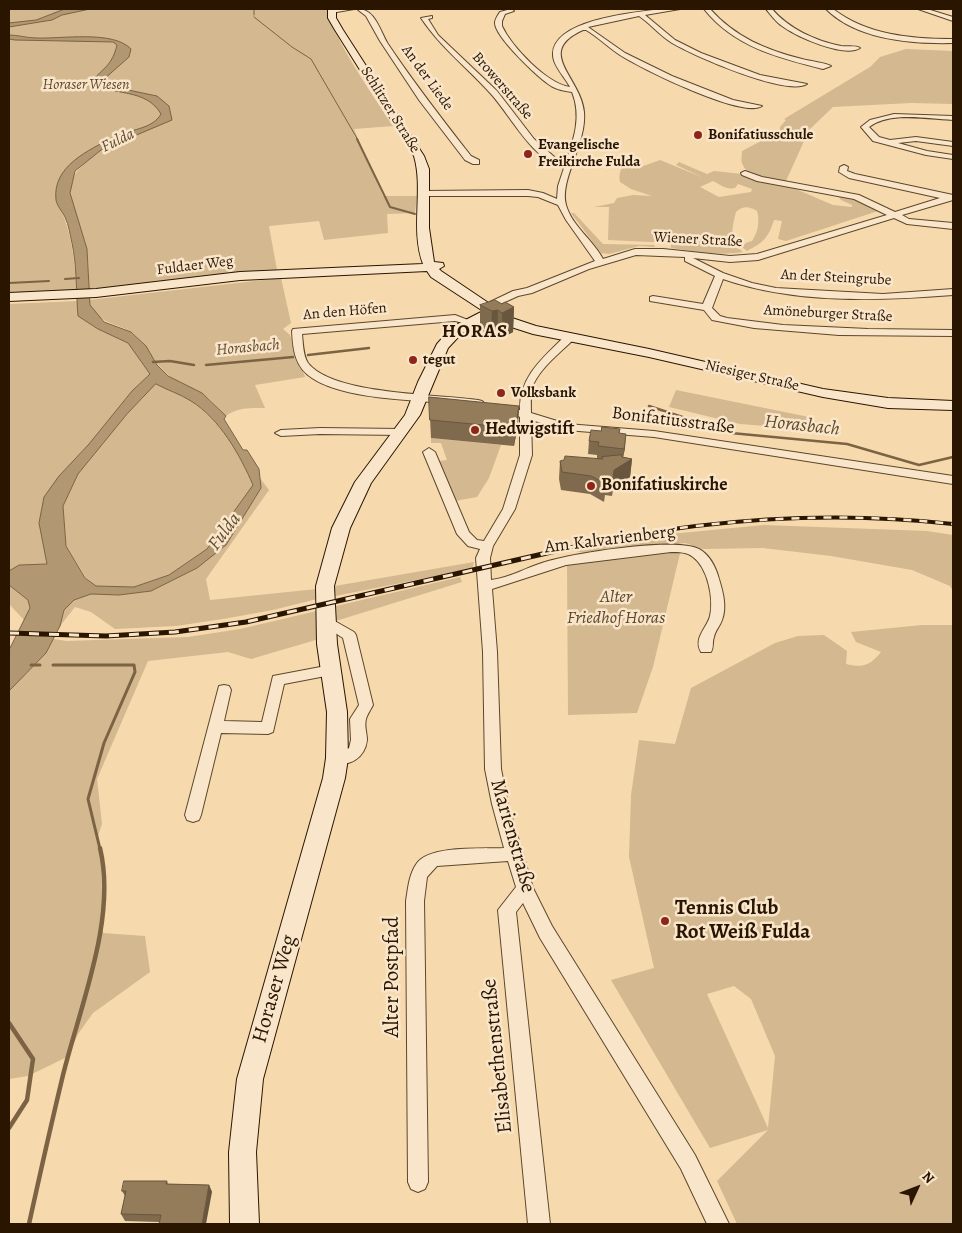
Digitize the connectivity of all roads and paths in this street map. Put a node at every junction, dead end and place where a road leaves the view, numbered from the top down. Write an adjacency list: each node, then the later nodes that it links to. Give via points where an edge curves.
1 (351, 9): 9 (street)
2 (360, 9): 26 (street, An der Liede, via 369,15 423,100 468,158)
3 (626, 9): 13 (street, via 617,14)
4 (677, 9): 11 (street)
5 (707, 9): 18 (street, via 728,31 754,45 807,63)
6 (769, 9): 17 (street, via 798,32 831,44)
7 (829, 9): 16 (street, via 845,21 874,31 907,38)
8 (921, 9): 14 (street)
9 (332, 10): 30 (main road, Schlitzer Straße, via 339,30 416,150 423,169)
10 (511, 11): 20 (street, via 503,12 498,19 504,35 536,70 562,88)
11 (640, 14): 13 (street); 19 (street, via 673,41 705,57 767,79 796,86)
12 (430, 17): 27 (street, Browerstraße, via 424,18 436,36 494,93 531,141 557,164)
13 (618, 18): 15 (street)
14 (953, 19)
15 (582, 27): 20 (street, via 563,37 556,48 558,60); 21 (street, via 659,74 732,102 751,108)
16 (953, 41)
17 (857, 48)
18 (828, 66)
19 (803, 84)
20 (574, 90): 27 (street, via 580,106 581,125)
21 (758, 106)
22 (953, 118): 23 (street, via 883,118 865,127 876,139)
23 (891, 143): 24 (street, via 916,139); 25 (street)
24 (953, 144)
25 (953, 157)
26 (476, 162)
27 (569, 167): 32 (street)
28 (844, 167): 31 (street, via 843,172 852,176)
29 (745, 173): 33 (street, via 769,181 856,197)
30 (423, 194): 32 (street, via 528,193); 38 (main road, Schlitzer Straße, via 425,254)
31 (952, 197): 33 (street, Wiener Straße)
32 (562, 204): 37 (street)
33 (891, 215): 34 (street, via 915,223); 36 (street, Wiener Straße, via 763,256)
34 (953, 226)
35 (677, 253): 36 (street, Wiener Straße); 37 (street, Wiener Straße, via 635,252); 40 (street, An der Steingrube)
36 (712, 258): 40 (street)
37 (600, 262): 45 (street, Wiener Straße)
38 (433, 264): 39 (main road, Fuldaer Weg); 45 (main road)
39 (385, 269): 43 (main road, Fuldaer Weg, via 239,276)
40 (720, 275): 41 (street, An der Steingrube, via 776,291 883,297); 46 (street)
41 (951, 295)
42 (9, 297): 43 (main road, Fuldaer Weg)
43 (47, 297)
44 (653, 298): 46 (street, Amöneburger Straße)
45 (493, 308): 47 (main road); 48 (main road, Niesiger Straße, via 522,326)
46 (707, 308): 49 (street, Amöneburger Straße, via 716,318 759,325 865,332)
47 (460, 325): 51 (main road, via 438,353); 51 (street, An den Höfen, via 455,318 296,331 303,364 317,377 344,387)
48 (552, 333): 50 (main road, Niesiger Straße)
49 (953, 333)
50 (570, 337): 53 (main road, Niesiger Straße, via 831,394 903,404); 55 (street, via 533,376 525,400)
51 (420, 396): 52 (street); 56 (main road)
52 (490, 406)
53 (953, 406)
54 (509, 410): 55 (street, Bonifatiusstraße)
55 (526, 416): 59 (street, Bonifatiusstraße, via 566,427 654,434); 60 (street, via 526,455 520,478 509,509)
56 (400, 432): 57 (street); 62 (main road, via 372,467 347,511 326,586)
57 (281, 434)
58 (429, 452): 60 (street, via 463,534 473,544)
59 (953, 480)
60 (487, 546): 61 (street, Marienstraße, via 483,568)
61 (486, 585): 63 (street, Am Kalvarienberg, via 504,583 556,563 671,548 688,549 708,564 717,598 717,617 705,637); 69 (street, Marienstraße, via 493,769)
62 (326, 615): 64 (main road, Horaser Weg); 67 (street, via 349,635 366,705 358,719 356,750 346,758)
63 (706, 648)
64 (331, 670): 66 (street, via 278,680 268,728); 67 (main road, Horaser Weg, via 337,712)
65 (224, 690): 66 (street)
66 (215, 727): 68 (street)
67 (337, 758): 72 (main road, Horaser Weg, via 322,827 250,1080 241,1166)
68 (193, 814)
69 (514, 854): 70 (street, Marienstraße); 71 (street, Alter Postpfad, via 434,859 424,864 420,871 415,911)
70 (525, 889): 73 (street, Elisabethenstraße, via 507,910); 74 (street, Marienstraße, via 559,954 688,1162)
71 (418, 1182)
72 (244, 1224)
73 (539, 1224)
74 (718, 1224)

